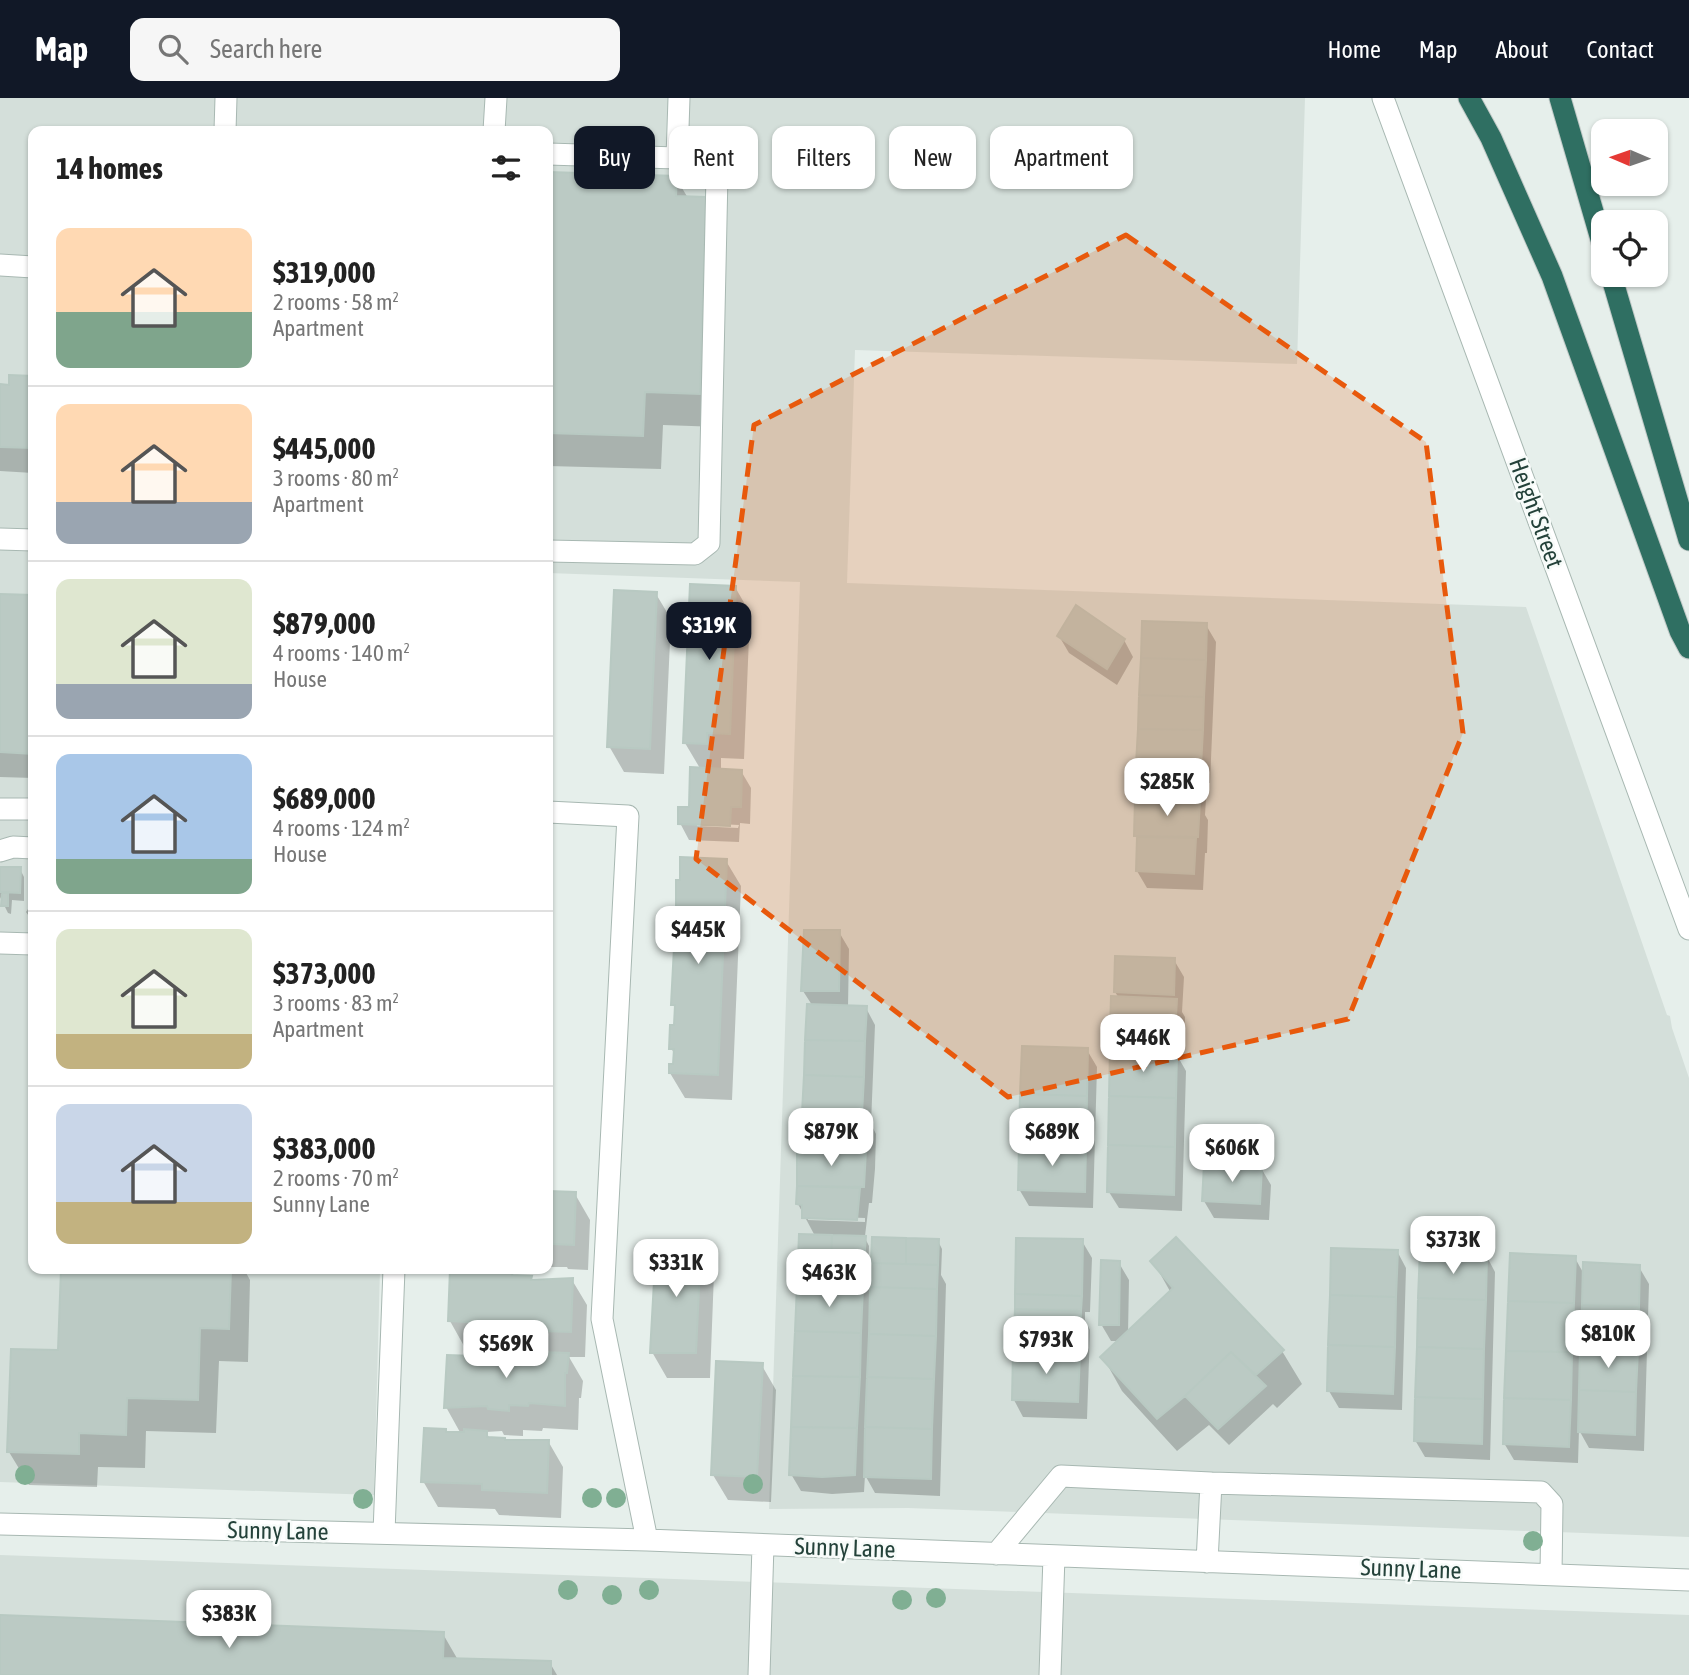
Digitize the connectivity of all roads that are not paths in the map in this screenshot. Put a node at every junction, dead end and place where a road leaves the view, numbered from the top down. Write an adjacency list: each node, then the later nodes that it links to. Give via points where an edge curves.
1 (226, 98): 7 (street)
2 (496, 98): 8 (street)
3 (679, 98): 9 (street)
4 (1383, 98): 27 (street, Height Street)
5 (1469, 98): 21 (highway, via 1552,276)
6 (1560, 98): 13 (highway)
7 (225, 126)
8 (494, 126)
9 (678, 126)
10 (553, 154): 11 (street)
11 (669, 158)
12 (717, 189): 20 (street, via 709,543 695,554)
13 (1593, 210)
14 (0, 265): 15 (street)
15 (28, 267)
16 (1615, 287): 19 (highway)
17 (0, 540): 18 (street)
18 (28, 540)
19 (1689, 540)
20 (553, 551)
21 (1689, 648)
22 (0, 809): 23 (street)
23 (28, 809)
24 (553, 812): 34 (street, via 628,816 603,1319)
25 (28, 848): 26 (street)
26 (0, 851)
27 (1689, 929)
28 (0, 943): 29 (street)
29 (28, 944)
30 (394, 1274): 33 (street)
31 (1211, 1483): 36 (street, via 1061,1476); 38 (street); 39 (street, via 1541,1492 1552,1504)
32 (0, 1524): 33 (street, Sunny Lane)
33 (384, 1533): 34 (street, Sunny Lane)
34 (647, 1540): 35 (street, Sunny Lane)
35 (763, 1545): 36 (street, Sunny Lane); 41 (street)
36 (996, 1554): 37 (street, Sunny Lane)
37 (1054, 1556): 38 (street, Sunny Lane); 42 (street)
38 (1207, 1562): 39 (street, Sunny Lane)
39 (1550, 1574): 40 (street, Sunny Lane)
40 (1689, 1580)
41 (759, 1675)
42 (1050, 1675)

